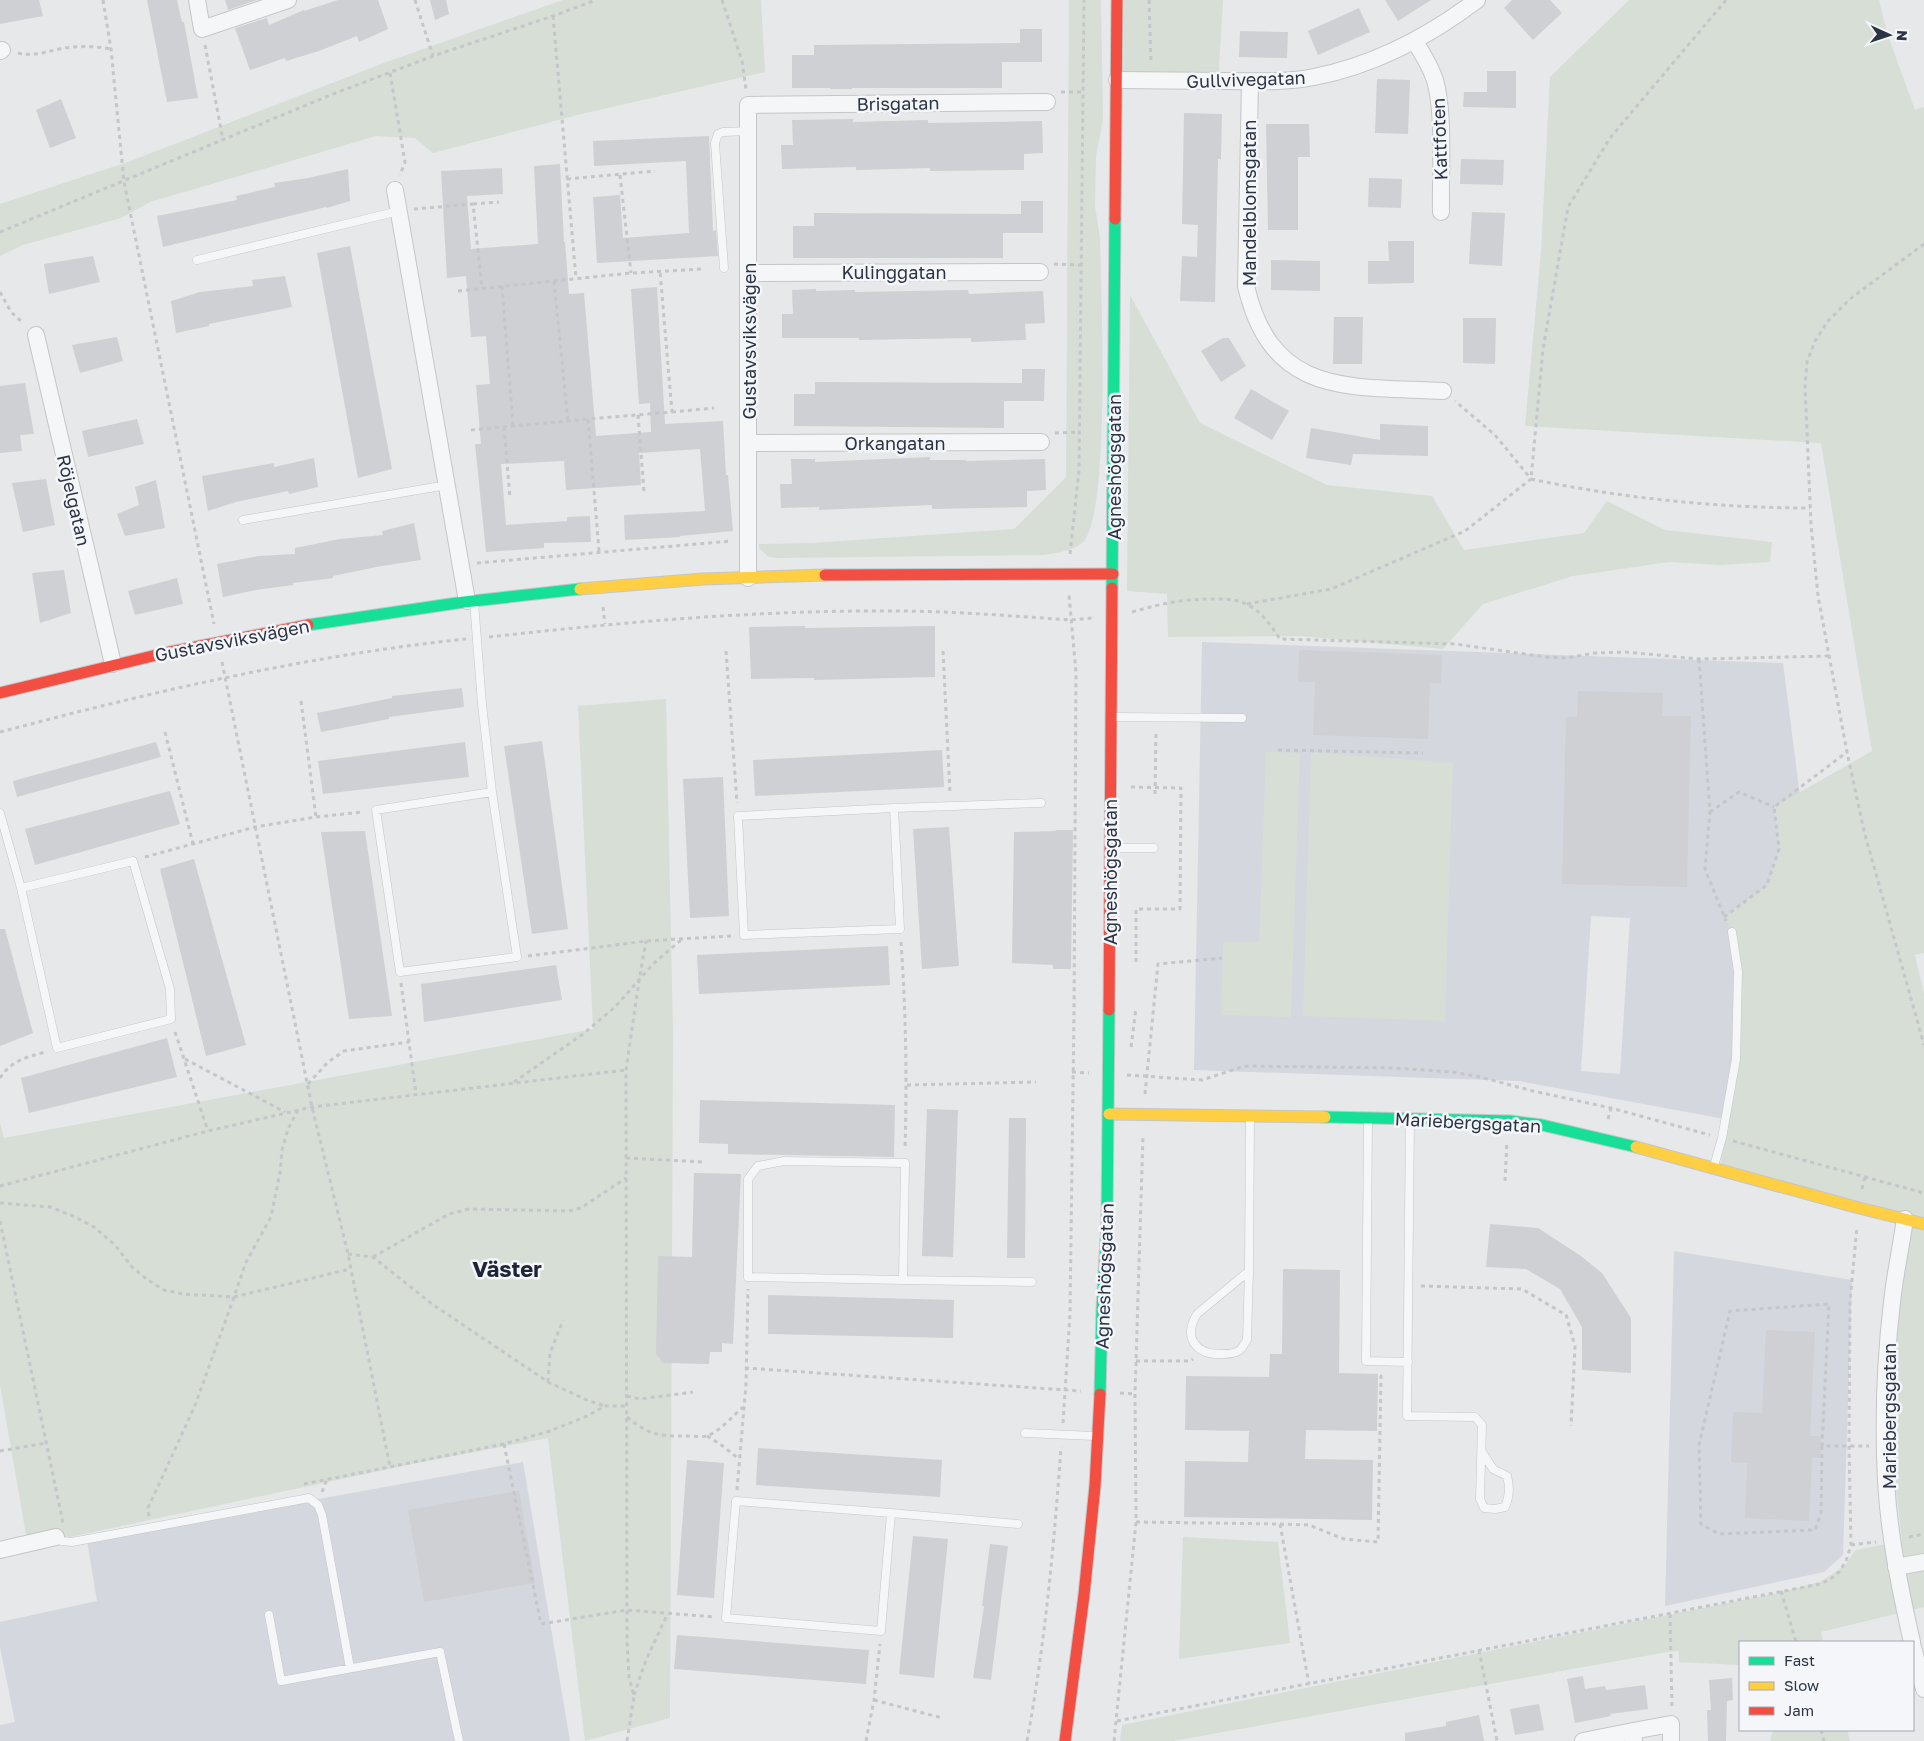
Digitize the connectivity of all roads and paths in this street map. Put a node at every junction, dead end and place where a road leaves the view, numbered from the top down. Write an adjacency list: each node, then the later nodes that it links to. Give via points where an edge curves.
1 (103, 0): 15 (path)
2 (197, 0): 13 (street)
3 (288, 0): 13 (street)
4 (414, 0): 17 (path)
5 (596, 0): 12 (path)
6 (722, 0): 23 (path, via 742,61)
7 (1084, 0): 38 (path)
8 (1117, 0): 19 (street, Agneshögsgatan)
9 (1149, 0): 20 (path)
10 (1477, 0): 14 (street, Gullvivegatan)
11 (1726, 0): 64 (path, via 1610,138 1568,207 1543,349)
12 (553, 16): 17 (path); 28 (path)
13 (202, 29): 25 (path)
14 (1415, 42): 21 (street, Gullvivegatan, via 1335,72 1292,80); 34 (street, Kattfoten, via 1430,67 1438,99)
15 (111, 49): 16 (path, via 89,46 29,56); 29 (path)
16 (1, 51)
17 (433, 56): 18 (path)
18 (390, 73): 25 (path); 30 (path, via 405,162)
19 (1117, 80): 20 (street, Gullvivegatan); 74 (street, Agneshögsgatan)
20 (1151, 80): 21 (street, Gullvivegatan)
21 (1250, 81): 52 (street, Mandelblomsgatan, via 1246,286 1251,308 1264,334 1278,352 1310,376 1351,386)
22 (1047, 102): 23 (street, Brisgatan)
23 (748, 105): 24 (street, Gustavsviksvägen)
24 (748, 131): 39 (lane, via 723,132 718,134 715,143); 44 (street, Gustavsviksvägen)
25 (223, 140): 29 (path)
26 (655, 171): 27 (path)
27 (620, 175): 28 (path); 43 (path)
28 (567, 179): 45 (path)
29 (124, 182): 35 (path); 83 (path)
30 (395, 190): 33 (street)
31 (499, 202): 32 (path)
32 (473, 204): 33 (path); 48 (path)
33 (399, 211): 37 (lane); 65 (street)
34 (1441, 212)
35 (0, 232)
36 (1924, 244): 68 (path, via 1850,299 1828,321 1815,341 1807,362 1805,386)
37 (197, 260)
38 (1081, 265): 42 (path, via 1053,264); 61 (path)
39 (724, 268)
40 (702, 269): 41 (path)
41 (660, 271): 43 (path); 54 (path)
42 (1040, 272): 44 (street, Kulinggatan)
43 (631, 273): 45 (path)
44 (749, 273): 63 (street, Gustavsviksvägen)
45 (576, 278): 46 (path)
46 (554, 281): 47 (path); 57 (path)
47 (502, 286): 48 (path); 58 (path)
48 (482, 288): 49 (path)
49 (458, 291)
50 (0, 292): 51 (path, via 11,312)
51 (36, 335): 88 (street, Röjelgatan)
52 (1443, 391): 64 (path, via 1495,435)
53 (714, 408): 54 (path)
54 (672, 412): 55 (path)
55 (638, 415): 56 (path); 66 (path)
56 (588, 420): 57 (path); 71 (path)
57 (568, 422): 58 (path)
58 (513, 426): 59 (path)
59 (504, 427): 60 (path); 67 (path)
60 (471, 430)
61 (1080, 432): 62 (path, via 1052,433); 73 (path)
62 (1041, 442): 63 (street, Orkangatan)
63 (749, 444): 70 (street, Gustavsviksvägen)
64 (1531, 479): 68 (path, via 1668,500 1761,508); 78 (path, via 1465,531 1331,589)
65 (447, 485): 69 (lane); 72 (street)
66 (644, 492)
67 (510, 498)
68 (1810, 508): 86 (path, via 1818,596)
69 (243, 520)
70 (748, 540): 71 (path); 75 (street, Gustavsviksvägen)
71 (599, 551): 72 (path)
72 (461, 564): 76 (street)
73 (1068, 574): 74 (street, Gustavsviksvägen); 75 (street, Gustavsviksvägen); 80 (path)
74 (1113, 574): 79 (street, Agneshögsgatan)
75 (748, 578): 76 (street, Gustavsviksvägen, via 647,583)
76 (471, 601): 82 (lane); 83 (street, Gustavsviksvägen)
77 (603, 602): 81 (path)
78 (1246, 604): 79 (path, via 1230,600 1173,600); 87 (path, via 1264,617 1280,639 1454,644 1566,658 1626,652)
79 (1113, 616): 80 (path); 92 (street, Agneshögsgatan)
80 (1071, 620): 81 (path, via 895,610 794,612); 182 (path, via 1076,672 1070,1305)
81 (605, 624): 82 (path)
82 (478, 638): 89 (path, via 365,653); 102 (lane)
83 (218, 642): 88 (street, Gustavsviksvägen); 89 (path)
84 (726, 651): 111 (path)
85 (944, 651): 105 (path)
86 (1830, 656): 87 (path); 98 (path)
87 (1699, 659): 109 (path)
88 (113, 664): 90 (street, Gustavsviksvägen)
89 (226, 678): 95 (path); 113 (path)
90 (0, 693)
91 (301, 701): 112 (path)
92 (1112, 717): 93 (lane); 115 (street, Agneshögsgatan)
93 (1157, 718): 94 (lane); 101 (path)
94 (1242, 718)
95 (0, 732)
96 (165, 732): 114 (path)
97 (1278, 750): 99 (path)
98 (1847, 752): 106 (path); 132 (path, via 1866,840)
99 (1423, 753)
100 (1131, 787): 101 (path)
101 (1155, 788): 103 (path); 126 (path, via 1181,788 1180,910 1136,909)
102 (492, 792): 108 (lane); 124 (lane)
103 (1155, 794)
104 (1041, 803): 105 (lane)
105 (950, 806): 107 (lane)
106 (1774, 807): 109 (path, via 1740,792); 109 (path, via 1779,849 1767,885 1724,917 1705,870)
107 (894, 808): 111 (lane); 119 (lane)
108 (376, 810): 112 (path); 127 (lane)
109 (1710, 812)
110 (0, 813): 118 (lane)
111 (738, 816): 121 (lane)
112 (316, 817): 113 (path)
113 (255, 828): 114 (path); 142 (path)
114 (193, 844): 117 (path)
115 (1109, 848): 116 (lane); 148 (street, Agneshögsgatan)
116 (1154, 848)
117 (133, 861): 118 (lane); 130 (lane, via 170,989)
118 (20, 888): 133 (lane)
119 (900, 928): 121 (lane); 143 (path, via 906,1004)
120 (1732, 932): 157 (lane, via 1738,971 1736,1059)
121 (744, 935): 122 (path)
122 (682, 939): 123 (path); 128 (path)
123 (646, 941): 124 (path); 128 (path)
124 (517, 957): 127 (lane)
125 (1222, 958): 149 (path, via 1158,964)
126 (1136, 965)
127 (400, 972): 131 (path)
128 (639, 981): 137 (path); 141 (path, via 583,1034)
129 (1136, 1008): 134 (path)
130 (171, 1019): 133 (lane); 135 (path)
131 (409, 1042): 142 (path, via 344,1051); 144 (path)
132 (1924, 1045)
133 (57, 1048): 139 (path, via 17,1060)
134 (1130, 1050)
135 (184, 1059): 147 (path); 153 (path)
136 (1130, 1067): 138 (path)
137 (626, 1070): 141 (path); 154 (path)
138 (1130, 1075)
139 (0, 1078)
140 (1036, 1082): 143 (path)
141 (512, 1083): 144 (path)
142 (307, 1084): 145 (path)
143 (907, 1085): 156 (path)
144 (416, 1094): 145 (path)
145 (312, 1106): 146 (path); 166 (path)
146 (298, 1110): 147 (path); 174 (path, via 282,1150 271,1216 246,1262)
147 (286, 1113): 153 (path)
148 (1109, 1114): 149 (street, Mariebergsgatan); 184 (street, Agneshögsgatan)
149 (1144, 1115): 150 (street, Mariebergsgatan); 177 (path)
150 (1250, 1116): 151 (street, Mariebergsgatan); 169 (lane)
151 (1368, 1118): 152 (street, Mariebergsgatan); 178 (lane)
152 (1410, 1118): 157 (street, Mariebergsgatan, via 1542,1125); 173 (lane)
153 (208, 1131): 159 (path)
154 (626, 1158): 155 (path); 158 (path)
155 (703, 1162)
156 (905, 1164): 170 (lane, via 784,1162 758,1166 748,1179); 171 (lane)
157 (1714, 1168): 162 (street, Mariebergsgatan)
158 (627, 1178): 167 (path, via 581,1208 459,1211 449,1214); 186 (path)
159 (0, 1186)
160 (1924, 1193): 162 (path, via 1865,1177)
161 (0, 1204): 174 (path, via 50,1207 94,1227 132,1267 164,1290)
162 (1859, 1208): 163 (street, Mariebergsgatan); 199 (path, via 1850,1301)
163 (1905, 1219): 165 (street, Mariebergsgatan); 200 (street, Mariebergsgatan, via 1892,1301 1886,1368)
164 (0, 1221): 196 (path)
165 (1924, 1224)
166 (348, 1254): 167 (path); 168 (path)
167 (373, 1257): 181 (path, via 432,1304)
168 (350, 1269): 174 (path); 204 (path)
169 (1248, 1271): 176 (lane, via 1197,1314 1191,1323 1193,1342); 176 (lane, via 1247,1340 1236,1353)
170 (748, 1277): 171 (lane); 180 (path)
171 (903, 1280): 172 (lane)
172 (1032, 1282)
173 (1408, 1286): 179 (lane); 191 (path, via 1522,1289 1566,1315 1574,1346)
174 (234, 1297): 209 (path, via 194,1408 148,1508)
175 (563, 1320): 181 (path, via 550,1353)
176 (1204, 1353): 177 (path, via 1190,1361)
177 (1136, 1361): 185 (path)
178 (1366, 1361): 179 (lane); 213 (path, via 1381,1376 1378,1542 1344,1539 1309,1525)
179 (1408, 1362): 202 (lane, via 1407,1416 1475,1417 1482,1425)
180 (745, 1368): 182 (path); 189 (path)
181 (548, 1382): 187 (path)
182 (1065, 1390): 184 (path); 193 (path)
183 (693, 1392): 186 (path, via 640,1399)
184 (1100, 1392): 185 (path); 195 (street, Agneshögsgatan)
185 (1135, 1394): 211 (path)
186 (627, 1396): 188 (path)
187 (605, 1406): 188 (path); 197 (path, via 550,1431)
188 (627, 1406): 190 (path)
189 (743, 1407): 194 (path); 203 (path)
190 (627, 1417): 194 (path, via 651,1434); 219 (path)
191 (1571, 1426)
192 (1025, 1433): 193 (lane)
193 (1062, 1435): 195 (lane); 241 (path, via 1042,1647)
194 (706, 1436): 203 (path)
195 (1098, 1436): 242 (street, Agneshögsgatan, via 1090,1544)
196 (46, 1442): 201 (path); 214 (path, via 63,1522)
197 (504, 1444): 204 (path); 219 (path, via 541,1624)
198 (1822, 1446): 198 (path, via 1829,1304 1730,1312 1698,1445 1700,1524 1719,1534 1815,1530 1821,1513); 199 (path)
199 (1849, 1446): 200 (path); 218 (path, via 1851,1545 1846,1561 1829,1580)
200 (1885, 1446): 217 (street, Mariebergsgatan)
201 (0, 1451)
202 (1482, 1452): 202 (lane, via 1480,1499 1484,1508 1505,1506 1510,1486 1507,1476 1493,1469)
203 (739, 1459): 206 (path)
204 (390, 1466): 205 (path)
205 (298, 1485)
206 (736, 1501): 208 (lane); 223 (lane)
207 (158, 1512): 209 (path)
208 (891, 1513): 212 (lane); 224 (lane)
209 (149, 1514): 210 (path)
210 (140, 1516)
211 (1136, 1522): 213 (path); 235 (path)
212 (1018, 1524)
213 (1280, 1524): 230 (path)
214 (62, 1532): 215 (street); 229 (lane, via 61,1541 72,1542 309,1498 318,1505 322,1515)
215 (0, 1550)
216 (1924, 1562): 217 (street)
217 (1896, 1567): 226 (street, Mariebergsgatan)
218 (1781, 1591): 220 (path); 225 (path)
219 (627, 1610): 222 (path); 232 (path, via 628,1664)
220 (1670, 1614): 227 (path); 236 (path)
221 (269, 1615): 229 (lane, via 281,1681)
222 (667, 1615): 223 (path); 232 (path)
223 (726, 1618): 224 (lane)
224 (881, 1631): 233 (path)
225 (1796, 1641)
226 (1912, 1641)
227 (1479, 1650): 230 (path); 244 (path)
228 (1914, 1651): 231 (street)
229 (350, 1668): 238 (lane, via 440,1652)
230 (1309, 1684): 235 (path)
231 (1924, 1689)
232 (634, 1696): 239 (path)
233 (874, 1700): 234 (path); 240 (path)
234 (942, 1718)
235 (1117, 1721): 243 (path)
236 (1671, 1724): 237 (street); 246 (street)
237 (1634, 1736): 245 (street)
238 (459, 1741)
239 (627, 1741)
240 (866, 1741)
241 (1027, 1741)
242 (1065, 1741)
243 (1114, 1741)
244 (1497, 1741)
245 (1582, 1741)
246 (1671, 1741)

